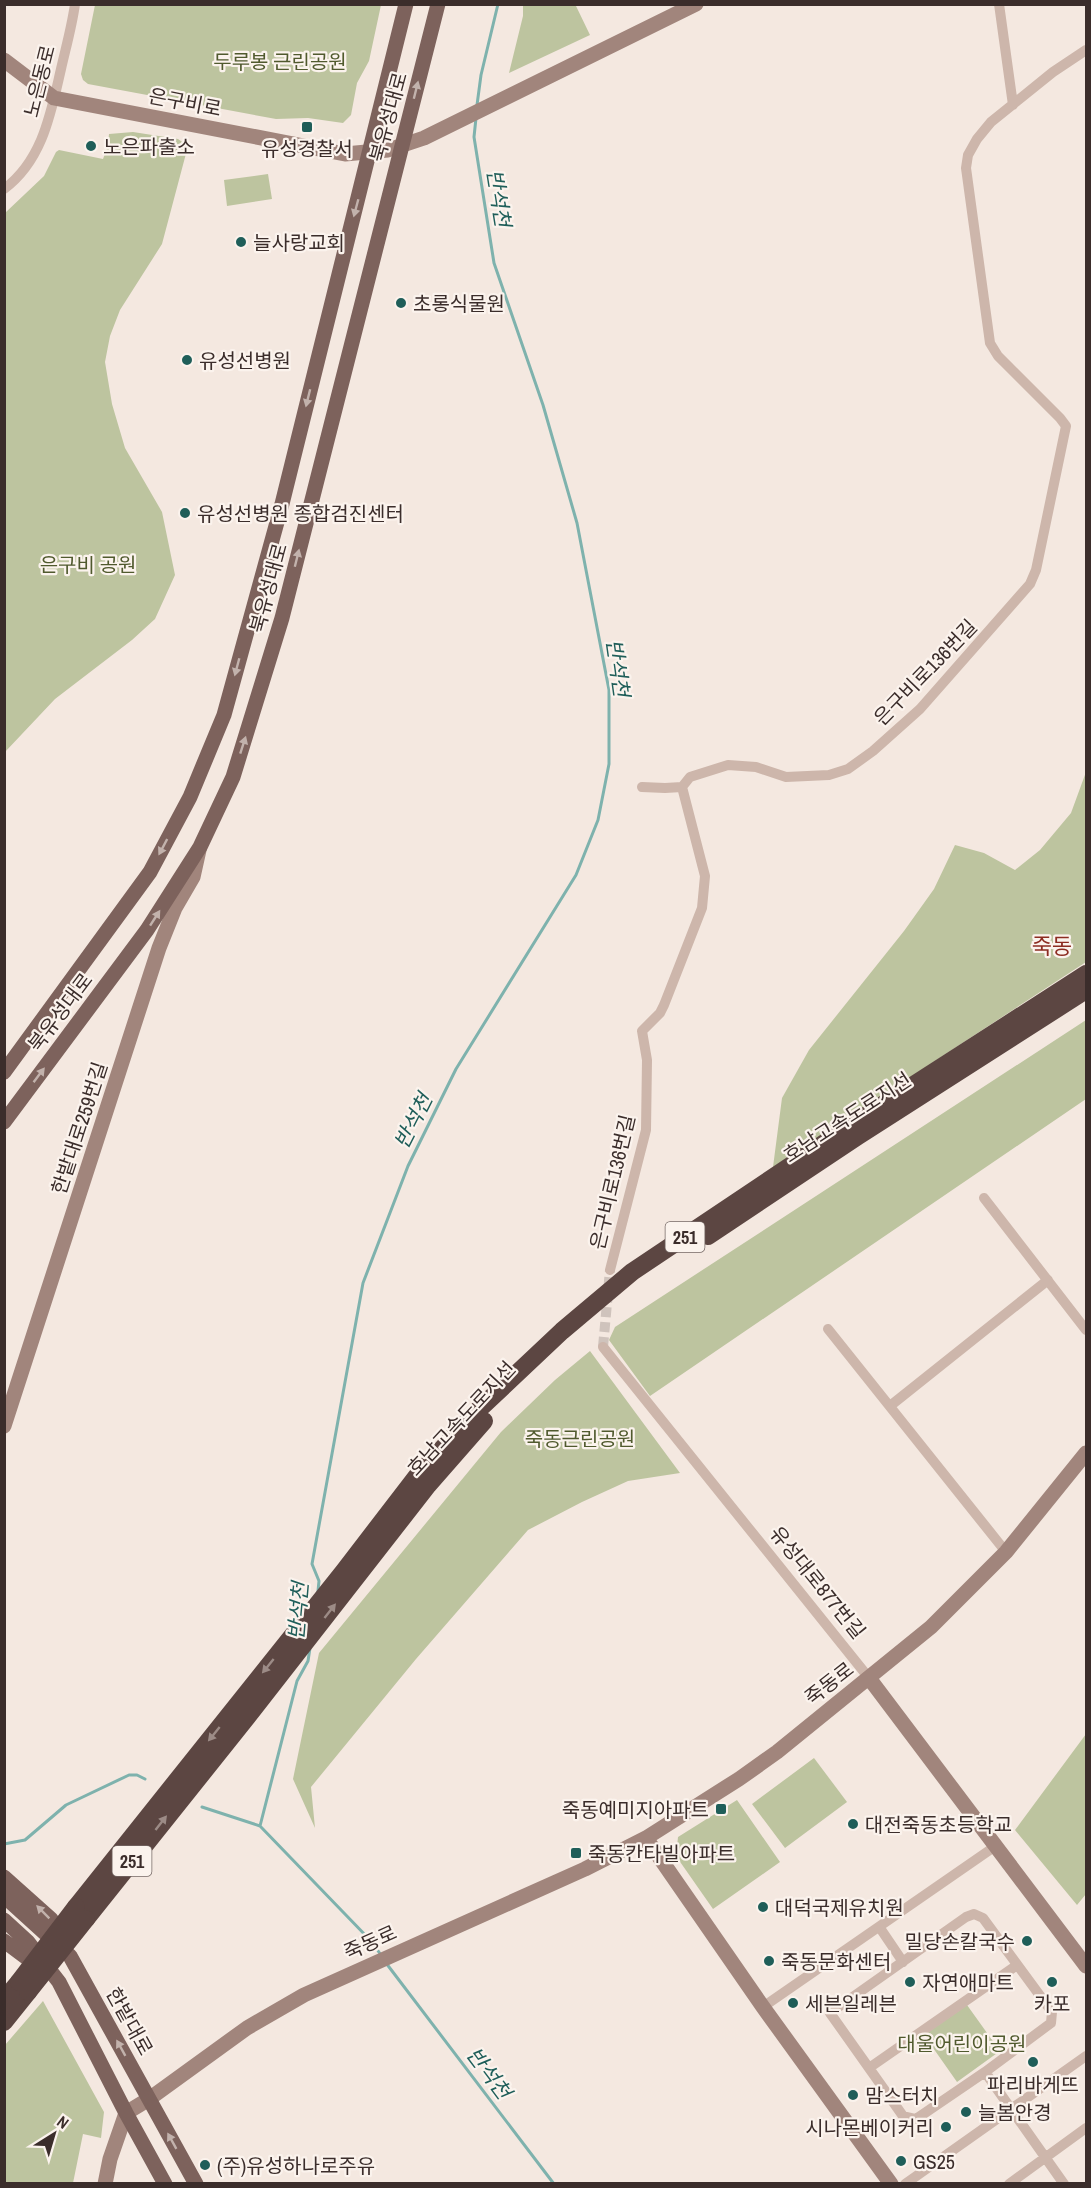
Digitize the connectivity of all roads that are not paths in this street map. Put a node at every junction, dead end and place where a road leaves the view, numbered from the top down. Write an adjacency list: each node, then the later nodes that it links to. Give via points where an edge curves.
1 (75, 4): 8 (street, 노은동로)
2 (406, 4): 11 (main road, 북유성대로)
3 (438, 4): 10 (main road, 북유성대로, one-way to 3)
4 (696, 4): 10 (street, 은구비로)
5 (999, 4): 9 (street)
6 (1086, 50): 9 (street)
7 (4, 60): 8 (street, 은구비로)
8 (54, 98): 11 (street, 은구비로, via 345,154); 12 (street, 노은동로, via 35,152)
9 (1013, 105): 14 (street, 은구비로136번길, via 977,139 966,168 990,343 1066,426 1030,584 920,709 848,769 829,775 786,777 756,767 728,765 690,777)
10 (402, 147): 11 (street, 은구비로); 15 (main road, 북유성대로, one-way to 10, via 233,777 271,658)
11 (369, 151): 18 (main road, 북유성대로, one-way to 18, via 282,504 224,715 209,753 150,872)
12 (4, 189)
13 (642, 787): 14 (street)
14 (682, 787): 21 (street, 은구비로136번길, via 705,876 702,908 664,1005 642,1031 647,1123)
15 (200, 847): 19 (main road, 북유성대로, one-way to 15, via 147,930); 27 (street, 한밭대로259번길, via 193,877 169,920)
16 (1086, 974): 30 (highway, 호남고속도로지선 / 251, via 632,1272 475,1413 417,1476)
17 (1086, 990): 30 (highway, 호남고속도로지선 / 251, via 643,1280 570,1340 484,1422)
18 (4, 1072)
19 (4, 1122)
20 (984, 1198): 22 (street)
21 (610, 1270)
22 (1048, 1280): 24 (street); 26 (street)
23 (828, 1329): 26 (street)
24 (1086, 1329)
25 (603, 1347): 31 (street, 유성대로877번길)
26 (890, 1406): 29 (street)
27 (4, 1426)
28 (1086, 1453): 29 (street, 죽동로)
29 (1006, 1552): 31 (street, 죽동로, via 931,1627)
30 (347, 1579): 36 (highway, 호남고속도로지선 / 251, one-way to 36, via 249,1690); 36 (highway, 호남고속도로지선 / 251, one-way to 30, via 255,1707)
31 (869, 1678): 32 (street, 죽동로, via 777,1752); 33 (street, 유성대로877번길)
32 (646, 1838): 47 (street); 52 (street, 죽동로, via 304,1995 247,2028)
33 (997, 1845): 38 (street); 43 (street, 유성대로877번길)
34 (4, 1877): 40 (main road, one-way to 34, via 51,1919)
35 (4, 1896): 40 (main road, 한밭대로)
36 (81, 1913): 45 (highway, 호남고속도로지선 / 251, bridge)
37 (4, 1920): 44 (main road, via 28,1942)
38 (880, 1928): 41 (street); 47 (street)
39 (4, 1941): 44 (main road)
40 (70, 1956): 52 (main road, 한밭대로, one-way to 40)
41 (903, 1962): 42 (street, via 974,1914 983,1918); 50 (street, via 830,2013)
42 (1017, 1965): 50 (street); 51 (street, via 1052,2012 1052,2023)
43 (1086, 1966)
44 (59, 1982): 54 (main road)
45 (24, 1987): 46 (highway, 호남고속도로지선 / 251); 48 (highway, 호남고속도로지선 / 251)
46 (4, 2000)
47 (763, 2007): 60 (street)
48 (4, 2022)
49 (1086, 2056): 53 (street)
50 (869, 2068): 51 (street, via 903,2116 916,2119)
51 (985, 2072): 53 (street)
52 (149, 2099): 54 (street, 죽동로); 59 (main road, 한밭대로, one-way to 52)
53 (1011, 2110): 56 (street); 61 (street)
54 (126, 2113): 57 (street); 58 (main road)
55 (1086, 2128): 56 (street)
56 (1045, 2158): 62 (street); 63 (street)
57 (105, 2184)
58 (165, 2184)
59 (196, 2184)
60 (891, 2184)
61 (905, 2184)
62 (1009, 2184)
63 (1064, 2184)

